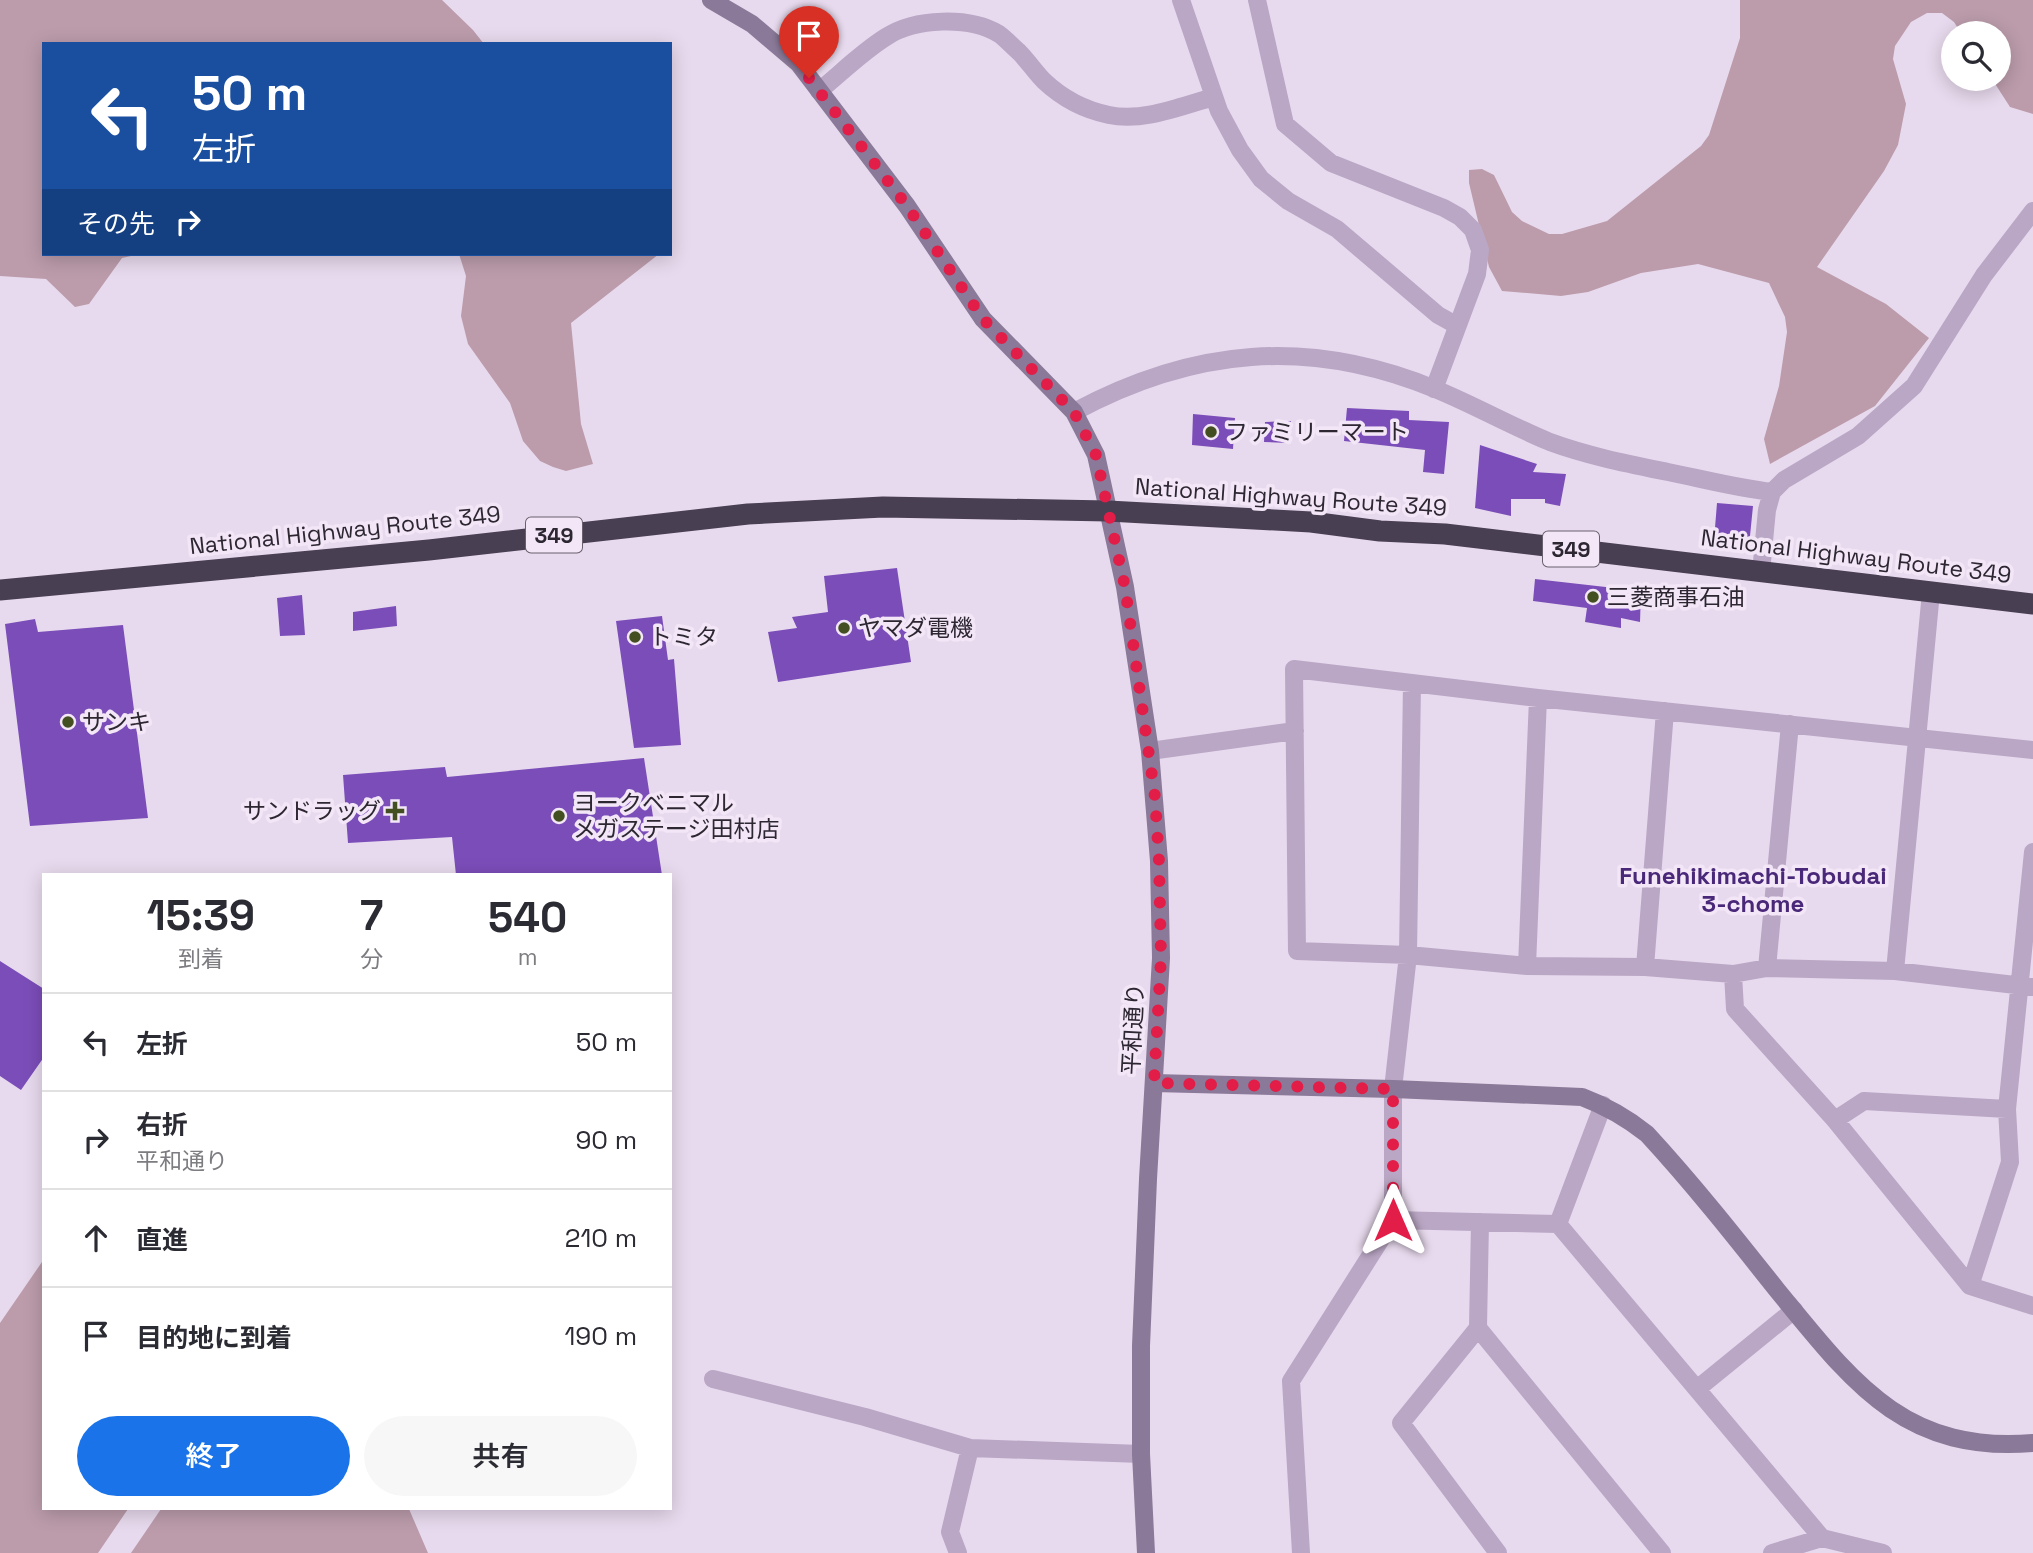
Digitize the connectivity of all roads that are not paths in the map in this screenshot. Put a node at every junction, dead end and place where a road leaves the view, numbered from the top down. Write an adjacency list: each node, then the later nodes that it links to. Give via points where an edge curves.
1 (711, 0): 4 (street, 平和通り, via 752,24 799,64)
2 (1181, 0): 5 (street)
3 (1257, 0): 7 (street, via 1285,124 1331,163 1444,208 1472,230 1480,250 1477,274)
4 (819, 91): 5 (street, via 902,28 964,22 999,34 1043,80 1087,109 1112,116 1140,116); 9 (street, 平和通り, via 907,206 983,319)
5 (1214, 97): 7 (street, via 1240,150 1261,179 1288,201 1338,229 1437,315)
6 (2033, 211): 10 (street, via 1984,275 1914,386 1858,436 1784,480)
7 (1456, 325): 8 (street)
8 (1434, 389): 9 (street, via 1357,365 1256,355 1147,377); 10 (street, via 1551,442 1619,461)
9 (1074, 412): 11 (street, 平和通り, via 1096,455)
10 (1772, 492): 12 (street)
11 (1108, 510): 12 (highway, National Highway Route 349 / 349, via 1445,534); 13 (highway, National Highway Route 349 / 349, via 895,507 748,514 429,550); 23 (street, 平和通り, via 1125,587)
12 (1761, 572): 14 (highway, National Highway Route 349 / 349)
13 (0, 590)
14 (1931, 592): 15 (highway, National Highway Route 349 / 349); 21 (street)
15 (2033, 604)
16 (1412, 683): 17 (street); 20 (street, via 1294,669); 25 (street)
17 (1538, 698): 18 (street); 26 (street)
18 (1665, 711): 19 (street); 27 (street)
19 (1790, 724): 21 (street); 28 (street)
20 (1295, 731): 23 (street); 25 (street, via 1297,951)
21 (1918, 736): 22 (street); 29 (street)
22 (2033, 750)
23 (1150, 751): 32 (street, 平和通り, via 1161,958)
24 (2033, 852): 31 (street)
25 (1408, 955): 26 (street); 33 (street)
26 (1527, 965): 27 (street)
27 (1645, 967): 30 (street)
28 (1767, 968): 29 (street); 30 (street)
29 (1895, 971): 31 (street)
30 (1733, 974): 36 (street, via 1735,1009)
31 (2026, 987): 35 (street)
32 (1154, 1083): 33 (street); 48 (street, 平和通り, via 1142,1290)
33 (1393, 1089): 34 (street, via 1582,1097); 37 (street)
34 (1602, 1105): 39 (street); 42 (street, via 1647,1134)
35 (2007, 1109): 36 (street, via 1864,1101); 40 (street, via 2010,1161)
36 (1835, 1120): 40 (street)
37 (1393, 1220): 38 (street); 50 (street, via 1291,1381)
38 (1480, 1222): 39 (street); 43 (street)
39 (1558, 1224): 45 (street)
40 (1970, 1286): 41 (street)
41 (2033, 1306)
42 (1794, 1310): 45 (street); 46 (street, via 1844,1370 1895,1414 1945,1437)
43 (1478, 1328): 53 (street, via 1401,1423); 54 (street)
44 (713, 1379): 47 (street)
45 (1697, 1389): 49 (street)
46 (2033, 1443)
47 (970, 1448): 48 (street); 51 (street, via 950,1532)
48 (1141, 1454): 52 (street, 平和通り)
49 (1822, 1538): 55 (street); 56 (street)
50 (1303, 1551)
51 (958, 1553)
52 (1146, 1553)
53 (1499, 1553)
54 (1662, 1553)
55 (1772, 1553)
56 (1883, 1553)

